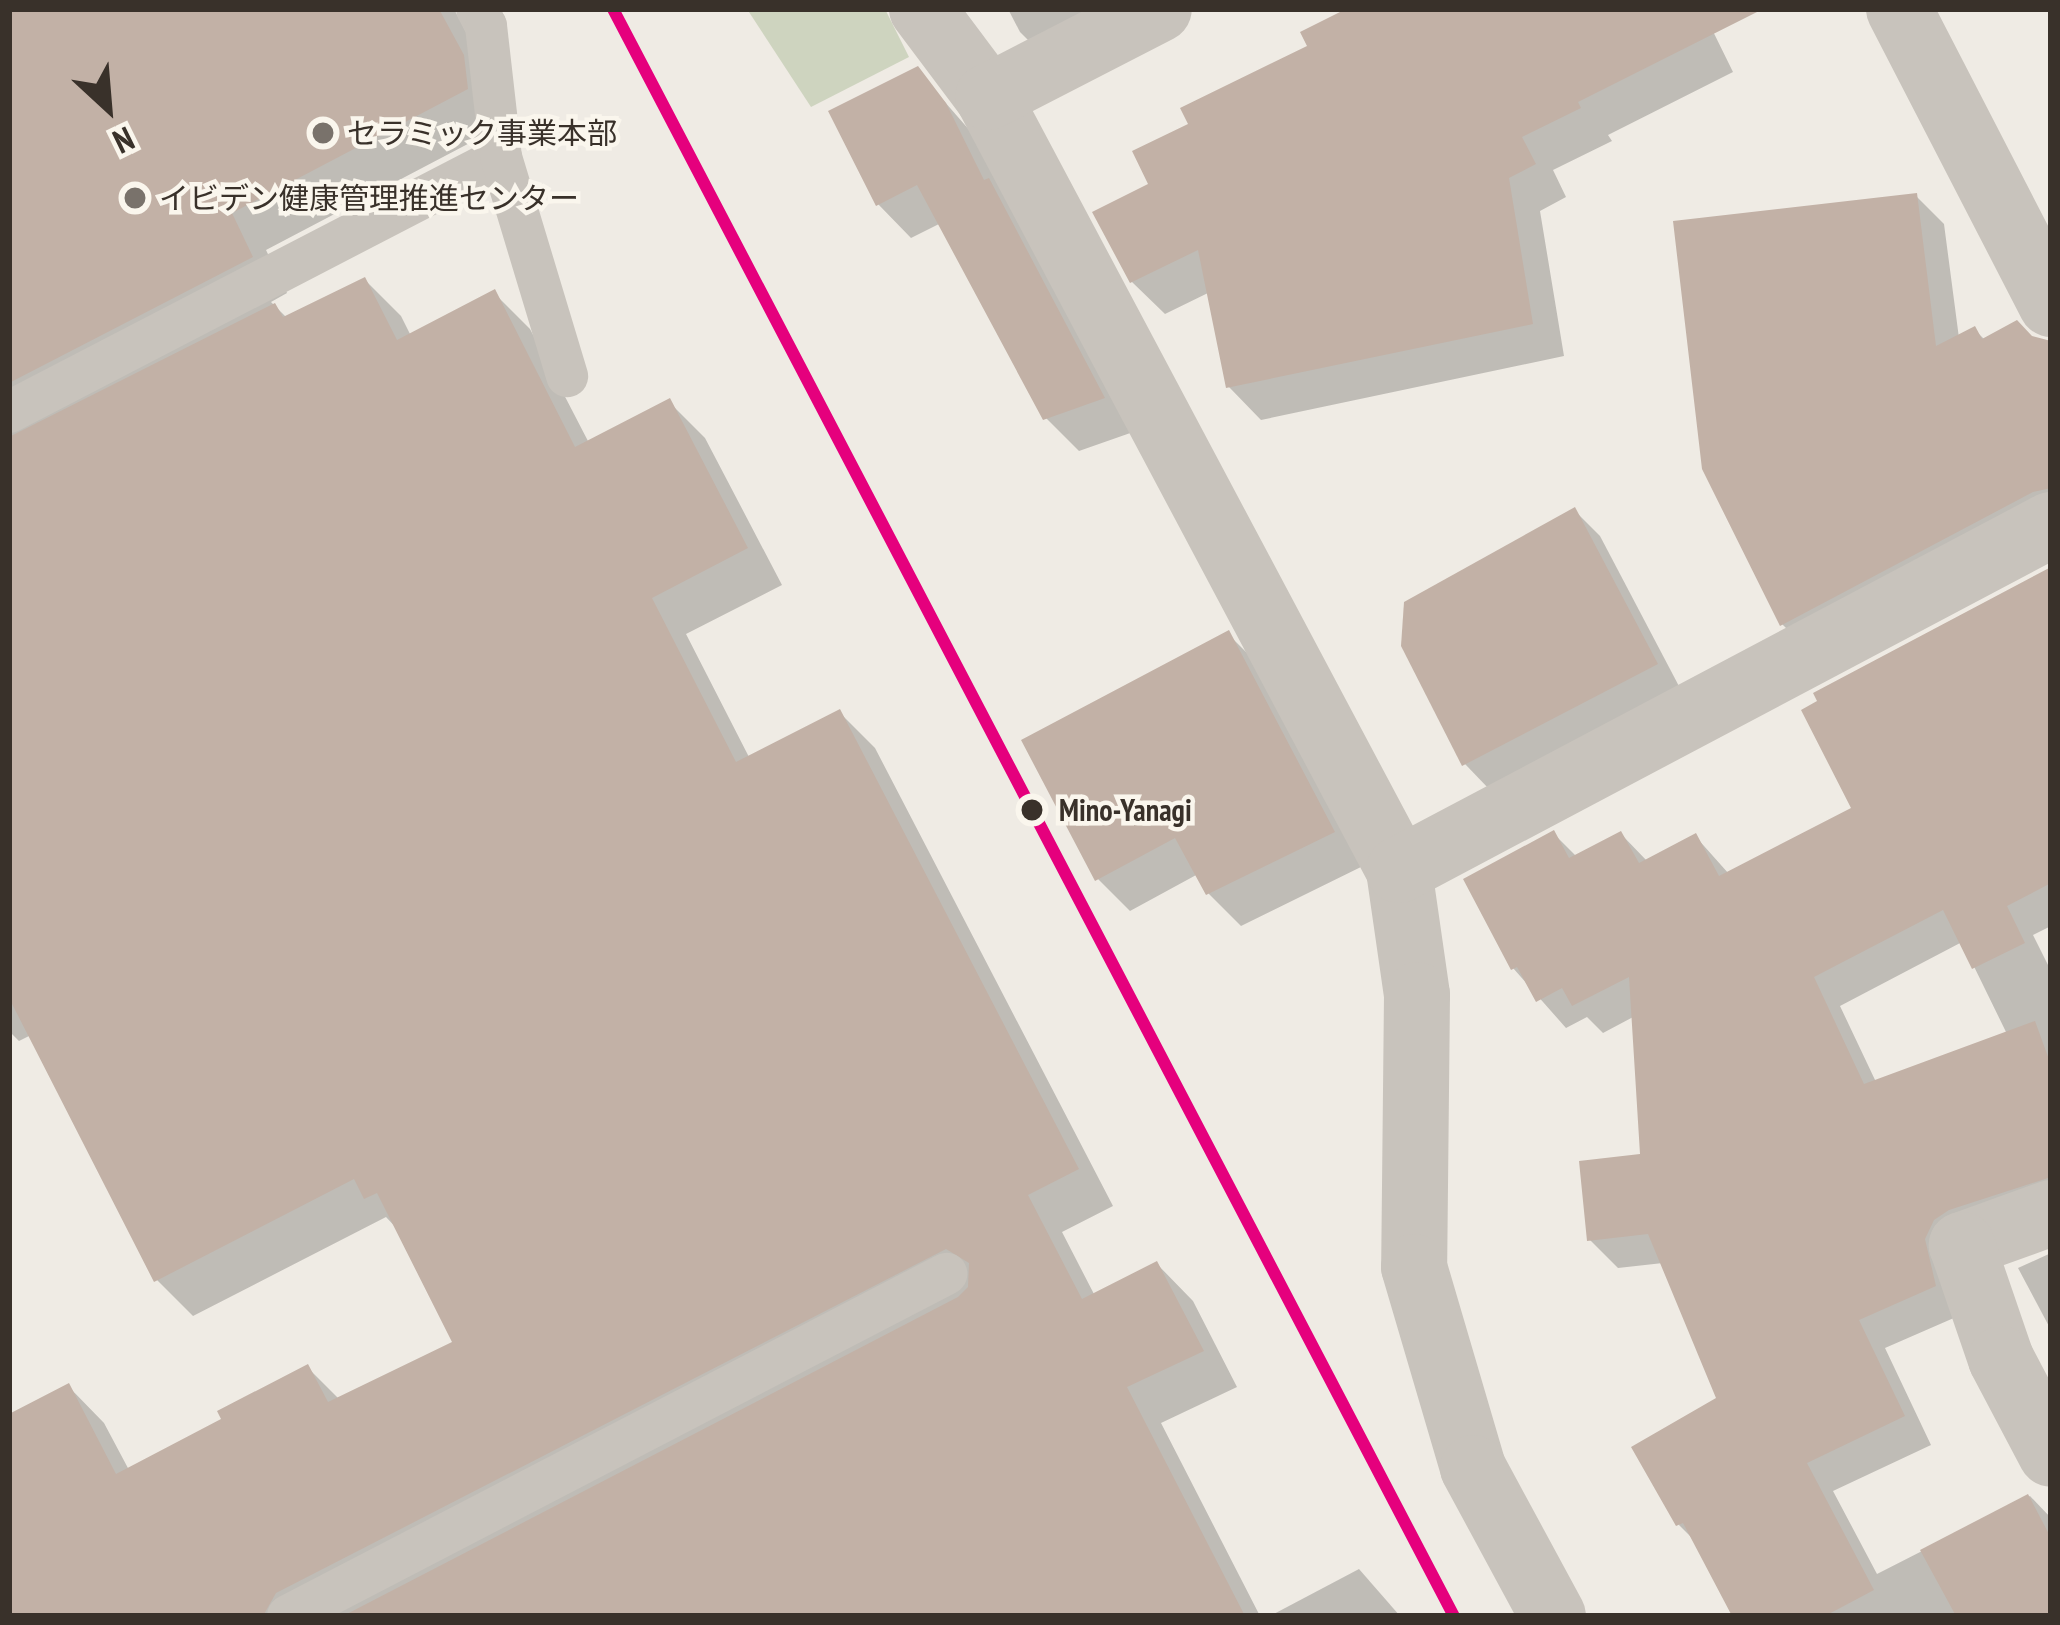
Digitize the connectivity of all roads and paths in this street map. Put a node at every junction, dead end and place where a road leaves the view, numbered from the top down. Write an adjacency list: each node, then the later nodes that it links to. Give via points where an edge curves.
1 (477, 9): 6 (lane, via 486,26)
2 (922, 9): 5 (street)
3 (1159, 9): 5 (street)
4 (1899, 9): 7 (street)
5 (988, 97): 11 (street)
6 (501, 157): 8 (lane); 9 (lane)
7 (2051, 304)
8 (567, 376)
9 (9, 412)
10 (2051, 525): 11 (street)
11 (1399, 870): 16 (street, via 1417,995 1414,1267 1473,1468)
12 (2051, 1213): 14 (street, via 1962,1245 2001,1359)
13 (946, 1274): 15 (lane)
14 (2051, 1454)
15 (288, 1616)
16 (1553, 1616)

